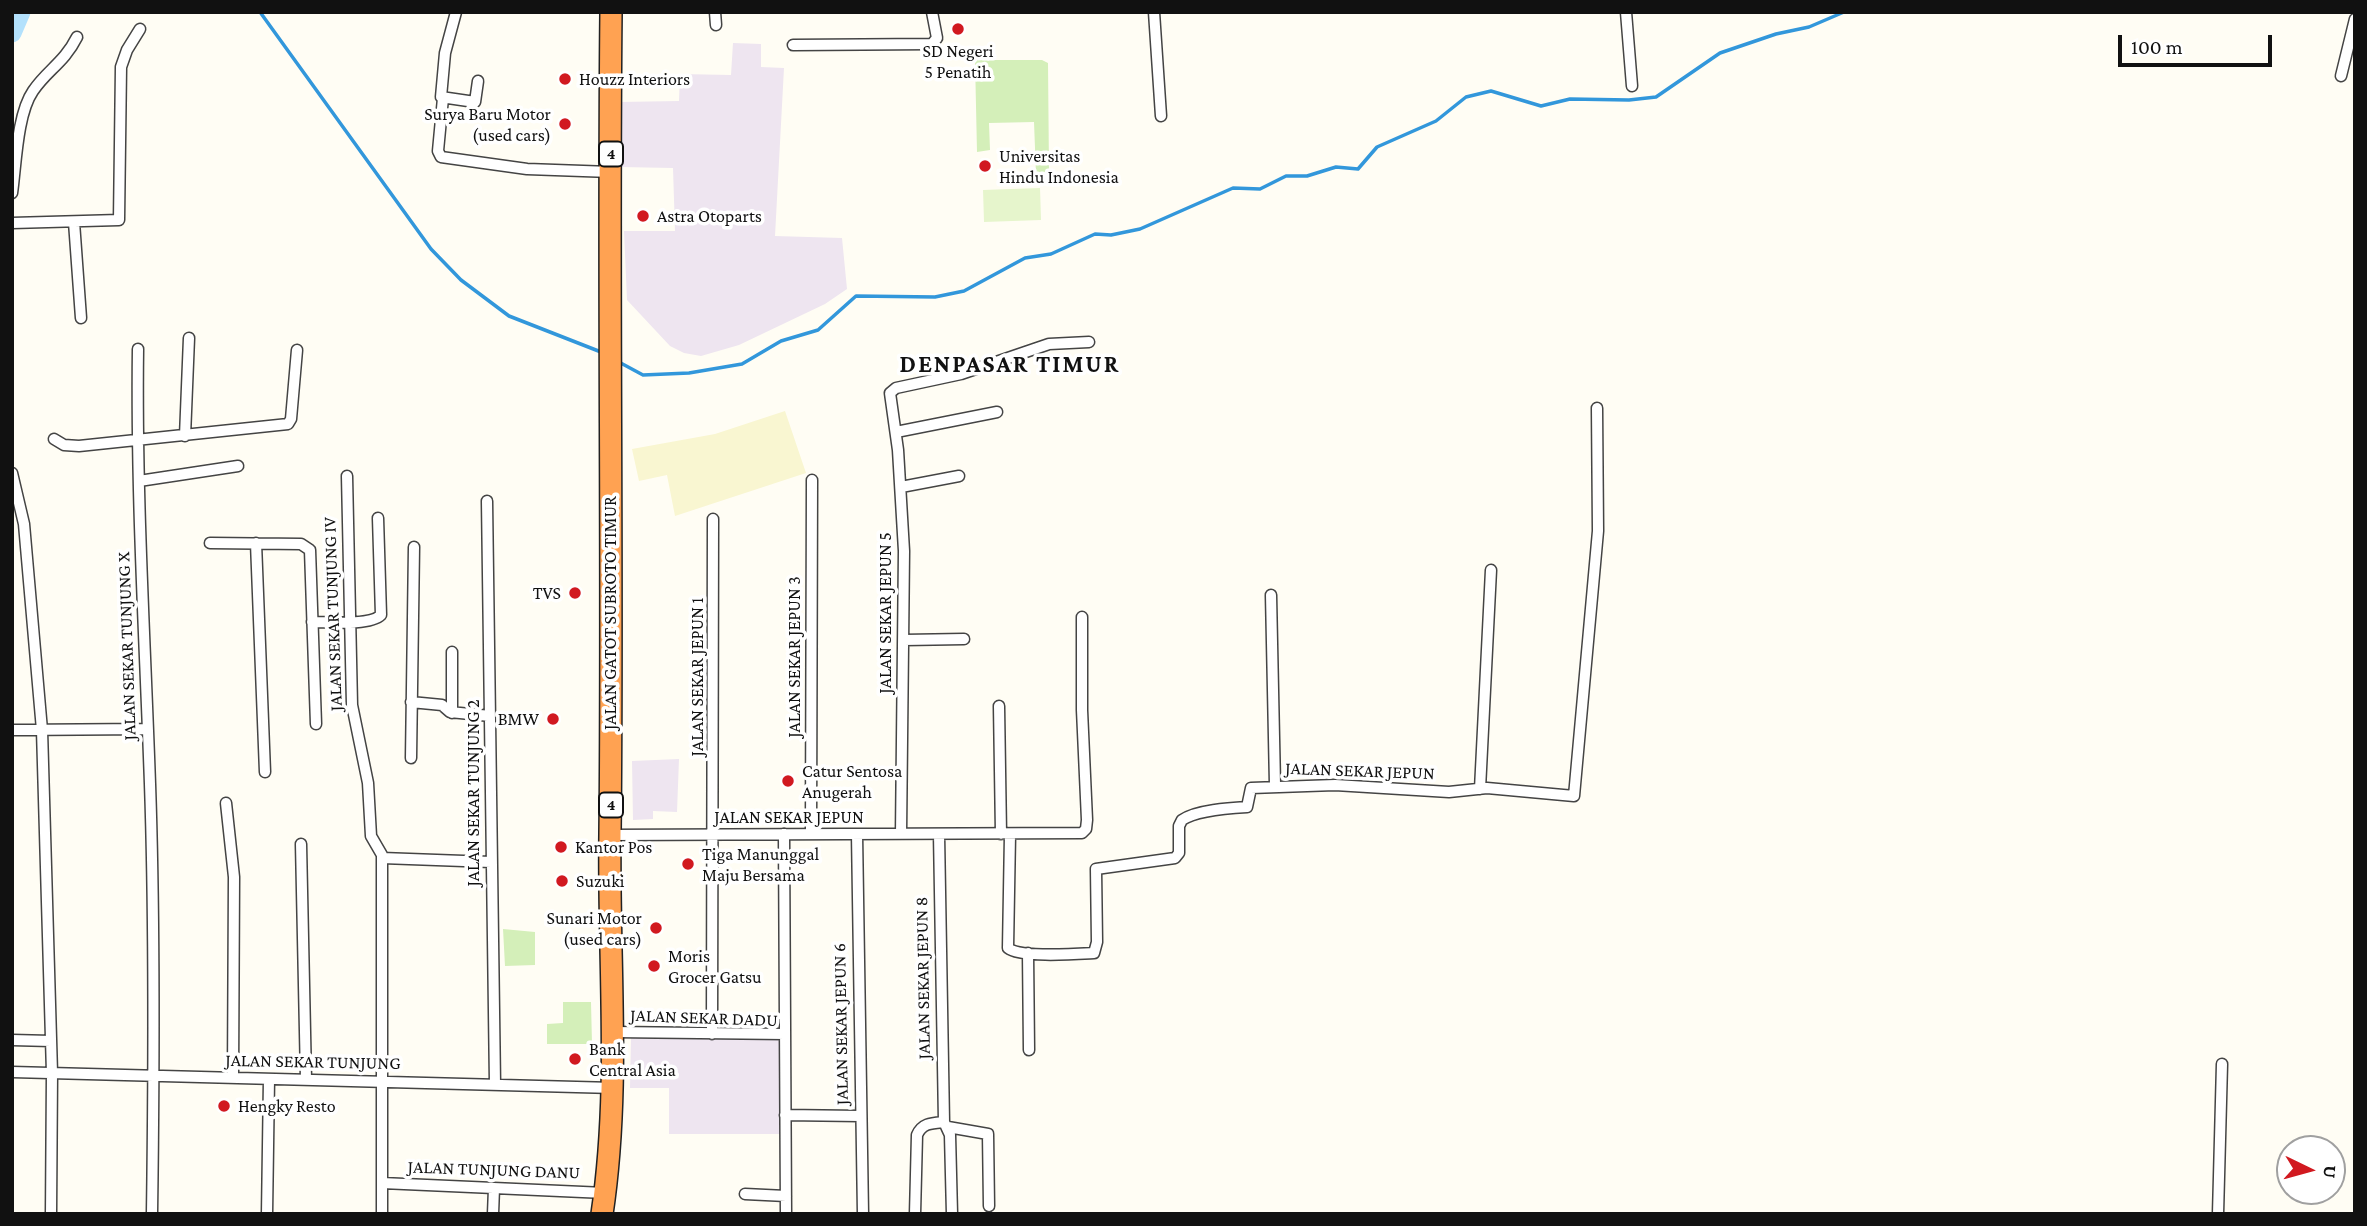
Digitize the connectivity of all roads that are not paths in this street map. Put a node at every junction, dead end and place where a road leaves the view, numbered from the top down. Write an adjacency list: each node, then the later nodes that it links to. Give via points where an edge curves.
1 (456, 12): 15 (street, via 445,53)
2 (611, 12): 17 (highway, JALAN GATOT SUBROTO TIMUR / 4)
3 (715, 12): 8 (street)
4 (932, 12): 11 (street, via 937,38 932,44)
5 (1153, 12): 16 (street)
6 (1626, 12): 14 (street)
7 (2355, 19): 12 (street)
8 (716, 25)
9 (141, 29): 19 (street, via 121,67 119,220)
10 (77, 37): 18 (street, via 67,58 33,92 25,110)
11 (793, 45)
12 (2341, 76)
13 (478, 81): 15 (street, via 475,102)
14 (1632, 86)
15 (443, 98): 17 (street, via 439,154 513,167)
16 (1161, 116)
17 (611, 172): 72 (highway, JALAN GATOT SUBROTO TIMUR / 4)
18 (12, 193)
19 (74, 222): 20 (street); 21 (street)
20 (12, 223)
21 (81, 318)
22 (189, 338): 29 (street)
23 (1089, 342): 28 (street, JALAN SEKAR JEPUN 5, via 1049,344 983,367 896,388 890,393)
24 (138, 349): 31 (street, JALAN SEKAR TUNJUNG X)
25 (297, 350): 29 (street, via 288,424)
26 (1597, 408): 64 (street, JALAN SEKAR JEPUN, via 1597,551 1574,796)
27 (997, 412): 28 (street)
28 (896, 432): 38 (street, JALAN SEKAR JEPUN 5)
29 (185, 436): 31 (street)
30 (54, 439): 31 (street, via 72,446)
31 (137, 442): 37 (street, JALAN SEKAR TUNJUNG X)
32 (238, 466): 37 (street)
33 (12, 473): 60 (street, via 24,524)
34 (347, 476): 49 (street, JALAN SEKAR TUNJUNG IV)
35 (960, 476): 38 (street)
36 (812, 480): 67 (street, JALAN SEKAR JEPUN 3)
37 (139, 481): 58 (street, JALAN SEKAR TUNJUNG X)
38 (901, 487): 51 (street, JALAN SEKAR JEPUN 5)
39 (486, 501): 56 (street, JALAN SEKAR TUNJUNG 2)
40 (378, 518): 49 (street, via 381,615)
41 (713, 519): 73 (street, JALAN SEKAR JEPUN 1)
42 (210, 543): 43 (street)
43 (256, 543): 48 (street, via 307,546); 62 (street)
44 (414, 547): 53 (street)
45 (1491, 570): 64 (street)
46 (1271, 595): 63 (street)
47 (1082, 617): 71 (street, JALAN SEKAR JEPUN, via 1086,829 1075,835)
48 (312, 622): 49 (street); 57 (street)
49 (349, 622): 75 (street, JALAN SEKAR TUNJUNG IV, via 355,729 368,783 371,836)
50 (964, 639): 51 (street)
51 (904, 640): 69 (street, JALAN SEKAR JEPUN 5)
52 (452, 652): 55 (street)
53 (411, 702): 55 (street, via 442,705); 61 (street)
54 (999, 706): 71 (street)
55 (452, 713): 56 (street)
56 (490, 716): 76 (street, JALAN SEKAR TUNJUNG 2)
57 (316, 724)
58 (147, 729): 60 (street); 87 (street, JALAN SEKAR TUNJUNG X)
59 (12, 730): 60 (street)
60 (42, 730): 82 (street)
61 (411, 758)
62 (265, 772)
63 (1275, 785): 64 (street, JALAN SEKAR JEPUN, via 1449,792); 77 (street, JALAN SEKAR JEPUN, via 1251,788 1247,807 1217,808 1184,817 1175,858 1096,869 1094,953)
64 (1480, 789)
65 (226, 803): 88 (street, via 234,877)
66 (784, 834): 67 (street, JALAN SEKAR JEPUN); 73 (street, JALAN SEKAR JEPUN); 80 (street)
67 (811, 834): 68 (street, JALAN SEKAR JEPUN)
68 (857, 834): 69 (street, JALAN SEKAR JEPUN); 95 (street, JALAN SEKAR JEPUN 6)
69 (901, 834): 70 (street, JALAN SEKAR JEPUN)
70 (939, 834): 71 (street, JALAN SEKAR JEPUN); 96 (street, JALAN SEKAR JEPUN 8)
71 (1006, 834): 77 (street, via 1007,946)
72 (610, 835): 73 (street, JALAN SEKAR JEPUN); 78 (highway, JALAN GATOT SUBROTO TIMUR / 4)
73 (713, 835): 79 (street, JALAN SEKAR JEPUN 1)
74 (301, 844): 90 (street)
75 (382, 858): 76 (street); 91 (street, JALAN SEKAR TUNJUNG IV)
76 (491, 862): 92 (street, JALAN SEKAR TUNJUNG 2)
77 (1028, 953): 83 (street)
78 (614, 1032): 79 (street, JALAN SEKAR DADU); 93 (highway, JALAN GATOT SUBROTO TIMUR / 4)
79 (712, 1034): 80 (street, JALAN SEKAR DADU)
80 (785, 1034): 94 (street, JALAN SEKAR DADU)
81 (12, 1040): 82 (street)
82 (51, 1041): 86 (street)
83 (1029, 1050)
84 (2221, 1064): 112 (street)
85 (12, 1072): 86 (street, JALAN SEKAR TUNJUNG)
86 (52, 1073): 87 (street, JALAN SEKAR TUNJUNG); 103 (street)
87 (154, 1075): 88 (street, JALAN SEKAR TUNJUNG); 104 (street, JALAN SEKAR TUNJUNG X)
88 (233, 1078): 89 (street, JALAN SEKAR TUNJUNG)
89 (270, 1079): 90 (street, JALAN SEKAR TUNJUNG); 105 (street)
90 (306, 1079): 91 (street, JALAN SEKAR TUNJUNG)
91 (383, 1082): 92 (street, JALAN SEKAR TUNJUNG); 97 (street, JALAN SEKAR TUNJUNG IV)
92 (495, 1084): 93 (street, JALAN SEKAR TUNJUNG)
93 (614, 1088): 101 (highway, JALAN GATOT SUBROTO TIMUR / 4)
94 (785, 1115): 95 (street); 100 (street, JALAN SEKAR DADU)
95 (860, 1116): 109 (street, JALAN SEKAR JEPUN 6)
96 (946, 1124): 102 (street, via 988,1134); 110 (street, via 919,1128); 111 (street, JALAN SEKAR JEPUN 8)
97 (382, 1183): 98 (street, JALAN TUNJUNG DANU); 106 (street, JALAN SEKAR TUNJUNG IV)
98 (494, 1188): 101 (street, JALAN TUNJUNG DANU); 107 (street)
99 (745, 1194): 100 (street)
100 (786, 1196): 108 (street, JALAN SEKAR DADU)
101 (604, 1203)
102 (989, 1206)
103 (51, 1214)
104 (152, 1214)
105 (267, 1214)
106 (382, 1214)
107 (493, 1214)
108 (786, 1214)
109 (863, 1214)
110 (915, 1214)
111 (952, 1214)
112 (2218, 1214)

